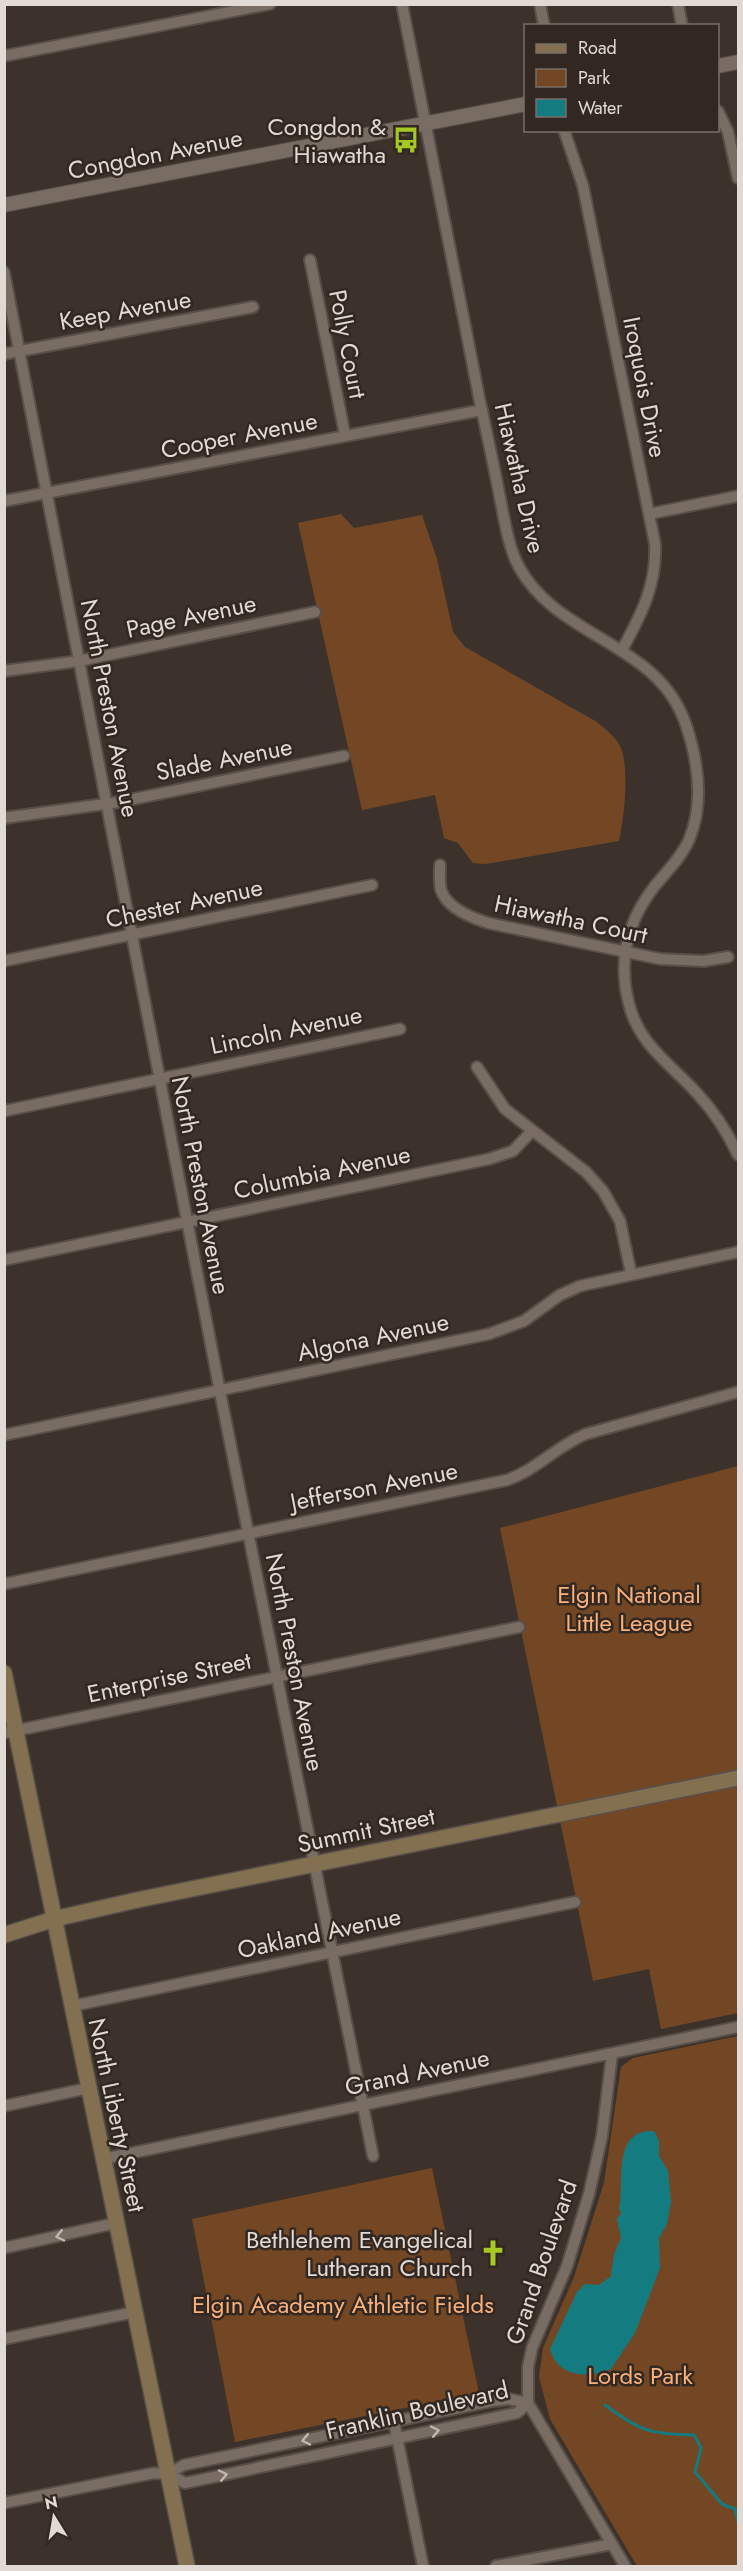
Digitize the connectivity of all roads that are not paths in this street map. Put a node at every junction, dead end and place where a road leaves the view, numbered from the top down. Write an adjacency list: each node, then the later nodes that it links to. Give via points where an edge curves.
1 (270, 4): 7 (street)
2 (402, 4): 12 (street, Hiawatha Drive)
3 (540, 4): 5 (street)
4 (678, 4): 6 (street)
5 (544, 24)
6 (682, 24)
7 (4, 56)
8 (738, 62): 9 (street)
9 (719, 66)
10 (524, 104): 12 (street, Congdon Avenue)
11 (719, 115): 14 (street, via 728,132)
12 (425, 123): 15 (street, Congdon Avenue); 21 (street, Hiawatha Drive)
13 (565, 132): 26 (street, Iroquois Drive, via 583,186)
14 (738, 178)
15 (4, 205)
16 (310, 260): 22 (street, Polly Court)
17 (4, 272): 19 (street, North Preston Avenue)
18 (253, 307): 19 (street, Keep Avenue)
19 (20, 351): 20 (street, Keep Avenue); 23 (street, North Preston Avenue)
20 (4, 354)
21 (482, 410): 22 (street, Cooper Avenue); 28 (street, Hiawatha Drive, via 510,543 524,575 555,610)
22 (345, 435): 23 (street, Cooper Avenue)
23 (46, 493): 25 (street, Cooper Avenue); 29 (street, North Preston Avenue)
24 (738, 496): 26 (street)
25 (4, 501)
26 (649, 514): 28 (street, Iroquois Drive, via 656,556 652,584)
27 (315, 612): 29 (street, Page Avenue)
28 (622, 650): 37 (street, Hiawatha Drive, via 656,674 677,704 689,734 698,794 687,844 640,908)
29 (79, 661): 30 (street, Page Avenue); 32 (street, North Preston Avenue)
30 (4, 671)
31 (344, 756): 32 (street, Slade Avenue)
32 (107, 804): 33 (street, Slade Avenue); 36 (street, North Preston Avenue)
33 (4, 818)
34 (440, 865): 37 (street, Hiawatha Court, via 442,892 468,915 493,925)
35 (372, 885): 36 (street, Chester Avenue)
36 (132, 934): 39 (street, Chester Avenue); 42 (street, North Preston Avenue)
37 (625, 952): 38 (street, Hiawatha Court, via 680,962); 45 (street, Hiawatha Drive, via 627,996 639,1032 709,1107)
38 (728, 957)
39 (4, 961)
40 (400, 1029): 42 (street, Lincoln Avenue)
41 (477, 1067): 44 (street, via 502,1105)
42 (159, 1078): 43 (street, Lincoln Avenue); 46 (street, North Preston Avenue)
43 (4, 1111)
44 (532, 1131): 46 (street, Columbia Avenue, via 513,1151 489,1159); 49 (street, via 586,1172 607,1196 622,1227)
45 (737, 1148)
46 (187, 1221): 48 (street, Columbia Avenue); 50 (street, North Preston Avenue)
47 (738, 1252): 49 (street, Algona Avenue)
48 (4, 1260)
49 (631, 1273): 50 (street, Algona Avenue, via 575,1287 524,1321 496,1332)
50 (219, 1390): 52 (street, Algona Avenue); 53 (street, North Preston Avenue)
51 (738, 1392): 53 (street, Jefferson Avenue, via 594,1430 565,1443 507,1480)
52 (4, 1435)
53 (248, 1533): 54 (street, Jefferson Avenue); 57 (street, North Preston Avenue)
54 (4, 1584)
55 (519, 1627): 57 (street, Enterprise Street)
56 (4, 1673): 58 (main road, North Liberty Street)
57 (276, 1676): 58 (street, Enterprise Street); 60 (street, North Preston Avenue)
58 (10, 1732): 62 (main road, North Liberty Street)
59 (738, 1778): 60 (main road, Summit Street)
60 (314, 1863): 62 (main road, Summit Street); 64 (street, North Preston Avenue)
61 (575, 1902): 64 (street, Oakland Avenue)
62 (54, 1919): 63 (main road, Summit Street); 65 (main road, North Liberty Street)
63 (4, 1935)
64 (331, 1952): 65 (street, Oakland Avenue); 69 (street, North Preston Avenue)
65 (72, 2006): 68 (main road, North Liberty Street)
66 (738, 2027): 67 (street, Grand Avenue)
67 (612, 2054): 69 (street, Grand Avenue); 77 (street, Grand Boulevard, via 602,2136 589,2194 567,2266 532,2348)
68 (88, 2088): 70 (street); 72 (main road, North Liberty Street)
69 (362, 2105): 71 (street, North Preston Avenue); 72 (street, Grand Avenue)
70 (4, 2106)
71 (373, 2156)
72 (103, 2159): 73 (main road, North Liberty Street)
73 (116, 2223): 74 (street, one-way to 74); 75 (main road, North Liberty Street)
74 (4, 2248)
75 (135, 2312): 76 (street); 80 (main road, North Liberty Street)
76 (4, 2339)
77 (528, 2403): 78 (street, Franklin Boulevard, via 509,2399); 79 (street, Franklin Boulevard, one-way to 77, via 517,2413); 82 (street)
78 (394, 2422): 79 (street); 80 (street, Franklin Boulevard, one-way to 80, via 184,2465)
79 (397, 2439): 80 (street, Franklin Boulevard, one-way to 79, via 185,2483); 84 (street)
80 (168, 2474): 81 (street, Franklin Boulevard, via 154,2473); 83 (main road, North Liberty Street)
81 (4, 2503)
82 (612, 2544): 85 (street); 86 (street)
83 (187, 2566)
84 (423, 2566)
85 (496, 2566)
86 (625, 2566)

